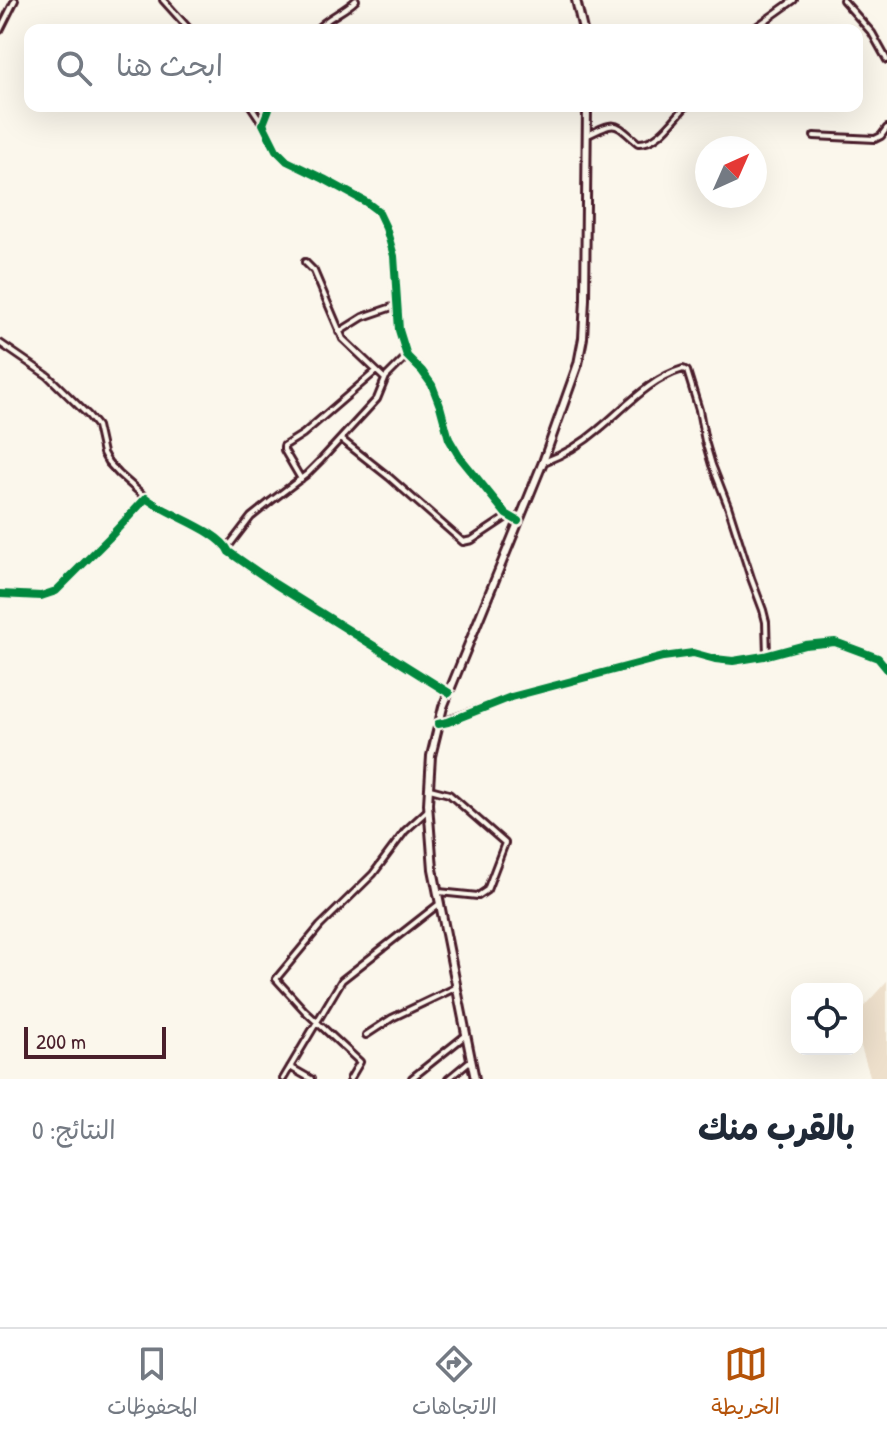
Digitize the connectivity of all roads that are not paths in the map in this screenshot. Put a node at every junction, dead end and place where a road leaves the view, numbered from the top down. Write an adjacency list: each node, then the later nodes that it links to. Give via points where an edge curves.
1 (15, 0): 11 (street)
2 (163, 0): 7 (street)
3 (356, 0): 8 (street)
4 (576, 0): 9 (main road)
5 (794, 0): 10 (street)
6 (843, 0): 12 (street)
7 (185, 24)
8 (323, 24)
9 (582, 24)
10 (760, 24)
11 (0, 30)
12 (885, 51): 13 (street)
13 (887, 60)
14 (255, 112): 18 (street)
15 (268, 112): 18 (street)
16 (587, 112): 20 (main road)
17 (680, 112): 20 (street, via 645,144 616,125)
18 (263, 124): 23 (street, via 287,161 378,211 394,256)
19 (887, 128): 21 (street, via 875,139)
20 (586, 136): 30 (main road, via 582,349)
21 (814, 136)
22 (305, 262): 24 (street, via 314,271)
23 (398, 305): 24 (street); 26 (street)
24 (339, 332): 27 (street)
25 (0, 343): 32 (street, via 48,376 89,416 112,466)
26 (407, 356): 28 (street); 33 (street, via 432,385 452,447)
27 (376, 371): 28 (street); 31 (street, via 284,446)
28 (385, 379): 29 (street, via 377,399)
29 (341, 439): 31 (street); 33 (street, via 463,542)
30 (543, 462): 34 (main road); 37 (street, via 591,436 651,386 686,370 712,465 763,610)
31 (301, 479): 35 (street, via 251,517)
32 (146, 498): 35 (street); 36 (street, via 56,591 41,596)
33 (508, 516): 34 (street)
34 (518, 521): 39 (main road)
35 (228, 547): 39 (street, via 275,584)
36 (0, 594)
37 (767, 655): 38 (street, via 835,642 878,658); 40 (street, via 733,661 693,653 663,657 511,697)
38 (887, 669)
39 (449, 693): 40 (main road)
40 (438, 724): 41 (main road)
41 (429, 789): 42 (main road); 43 (street, via 449,794 505,843 484,894)
42 (429, 809): 43 (main road); 46 (street, via 276,979)
43 (436, 892): 44 (main road)
44 (439, 904): 45 (main road); 46 (street, via 348,975)
45 (456, 988): 47 (street); 48 (main road)
46 (318, 1022): 50 (street); 54 (street, via 360,1062)
47 (366, 1035)
48 (466, 1035): 49 (main road); 51 (street)
49 (471, 1060): 55 (street); 56 (main road)
50 (290, 1067): 52 (street); 53 (street)
51 (412, 1078)
52 (283, 1079)
53 (311, 1079)
54 (350, 1079)
55 (448, 1079)
56 (475, 1079)

